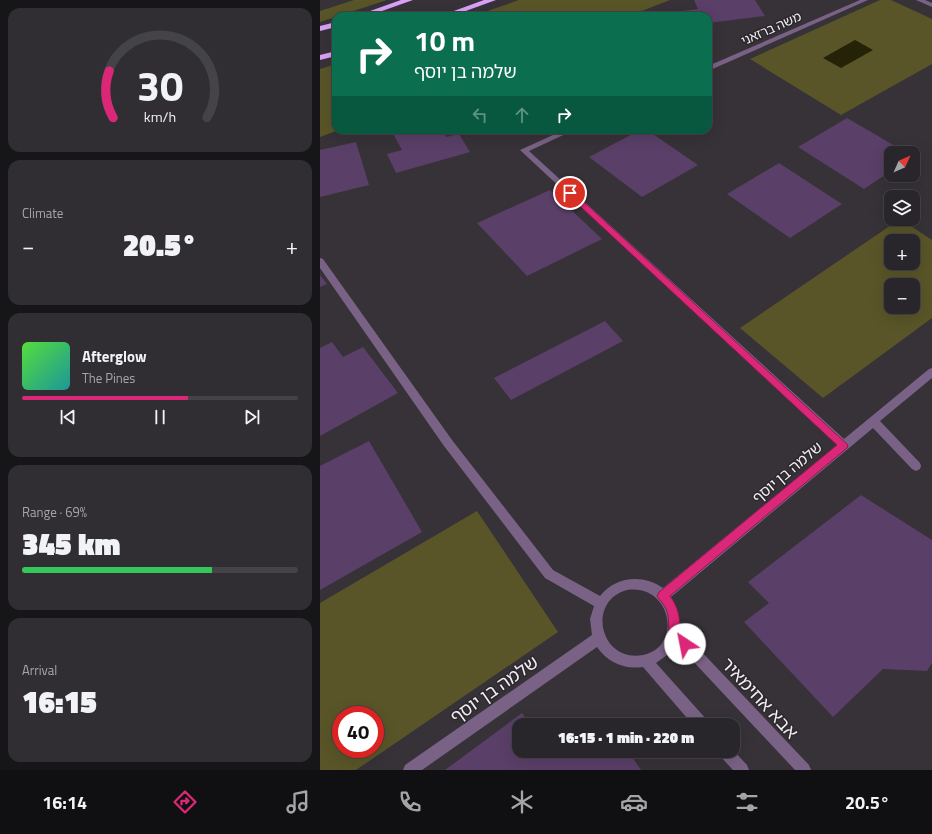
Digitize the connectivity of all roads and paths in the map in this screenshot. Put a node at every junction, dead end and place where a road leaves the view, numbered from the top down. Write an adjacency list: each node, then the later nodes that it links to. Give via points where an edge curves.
1 (409, 0): 6 (highway)
2 (492, 0): 7 (highway)
3 (865, 0): 12 (street, משה ברזאני)
4 (919, 0): 5 (street)
5 (932, 5)
6 (372, 12)
7 (456, 12)
8 (332, 25): 9 (highway)
9 (320, 29)
10 (332, 54): 11 (highway)
11 (320, 58)
12 (712, 67)
13 (561, 134): 17 (street, via 524,150)
14 (320, 261): 20 (street, via 448,443 549,574)
15 (932, 372): 16 (street, שלמה בן יוסף)
16 (873, 421): 17 (street, שלמה בן יוסף); 18 (street)
17 (844, 445): 19 (street, שלמה בן יוסף)
18 (916, 466)
19 (663, 596): 20 (street, via 642,585 630,585 609,594); 21 (street, via 671,606 675,619)
20 (601, 603): 22 (street, via 596,614)
21 (674, 632): 23 (street, via 664,650); 28 (street, אבא אחימאיר)
22 (599, 638): 23 (street, via 607,650 618,658 632,662); 26 (street, שלמה בן יוסף)
23 (646, 661): 24 (street)
24 (696, 718)
25 (731, 758): 27 (street)
26 (410, 770)
27 (742, 770)
28 (804, 770)

